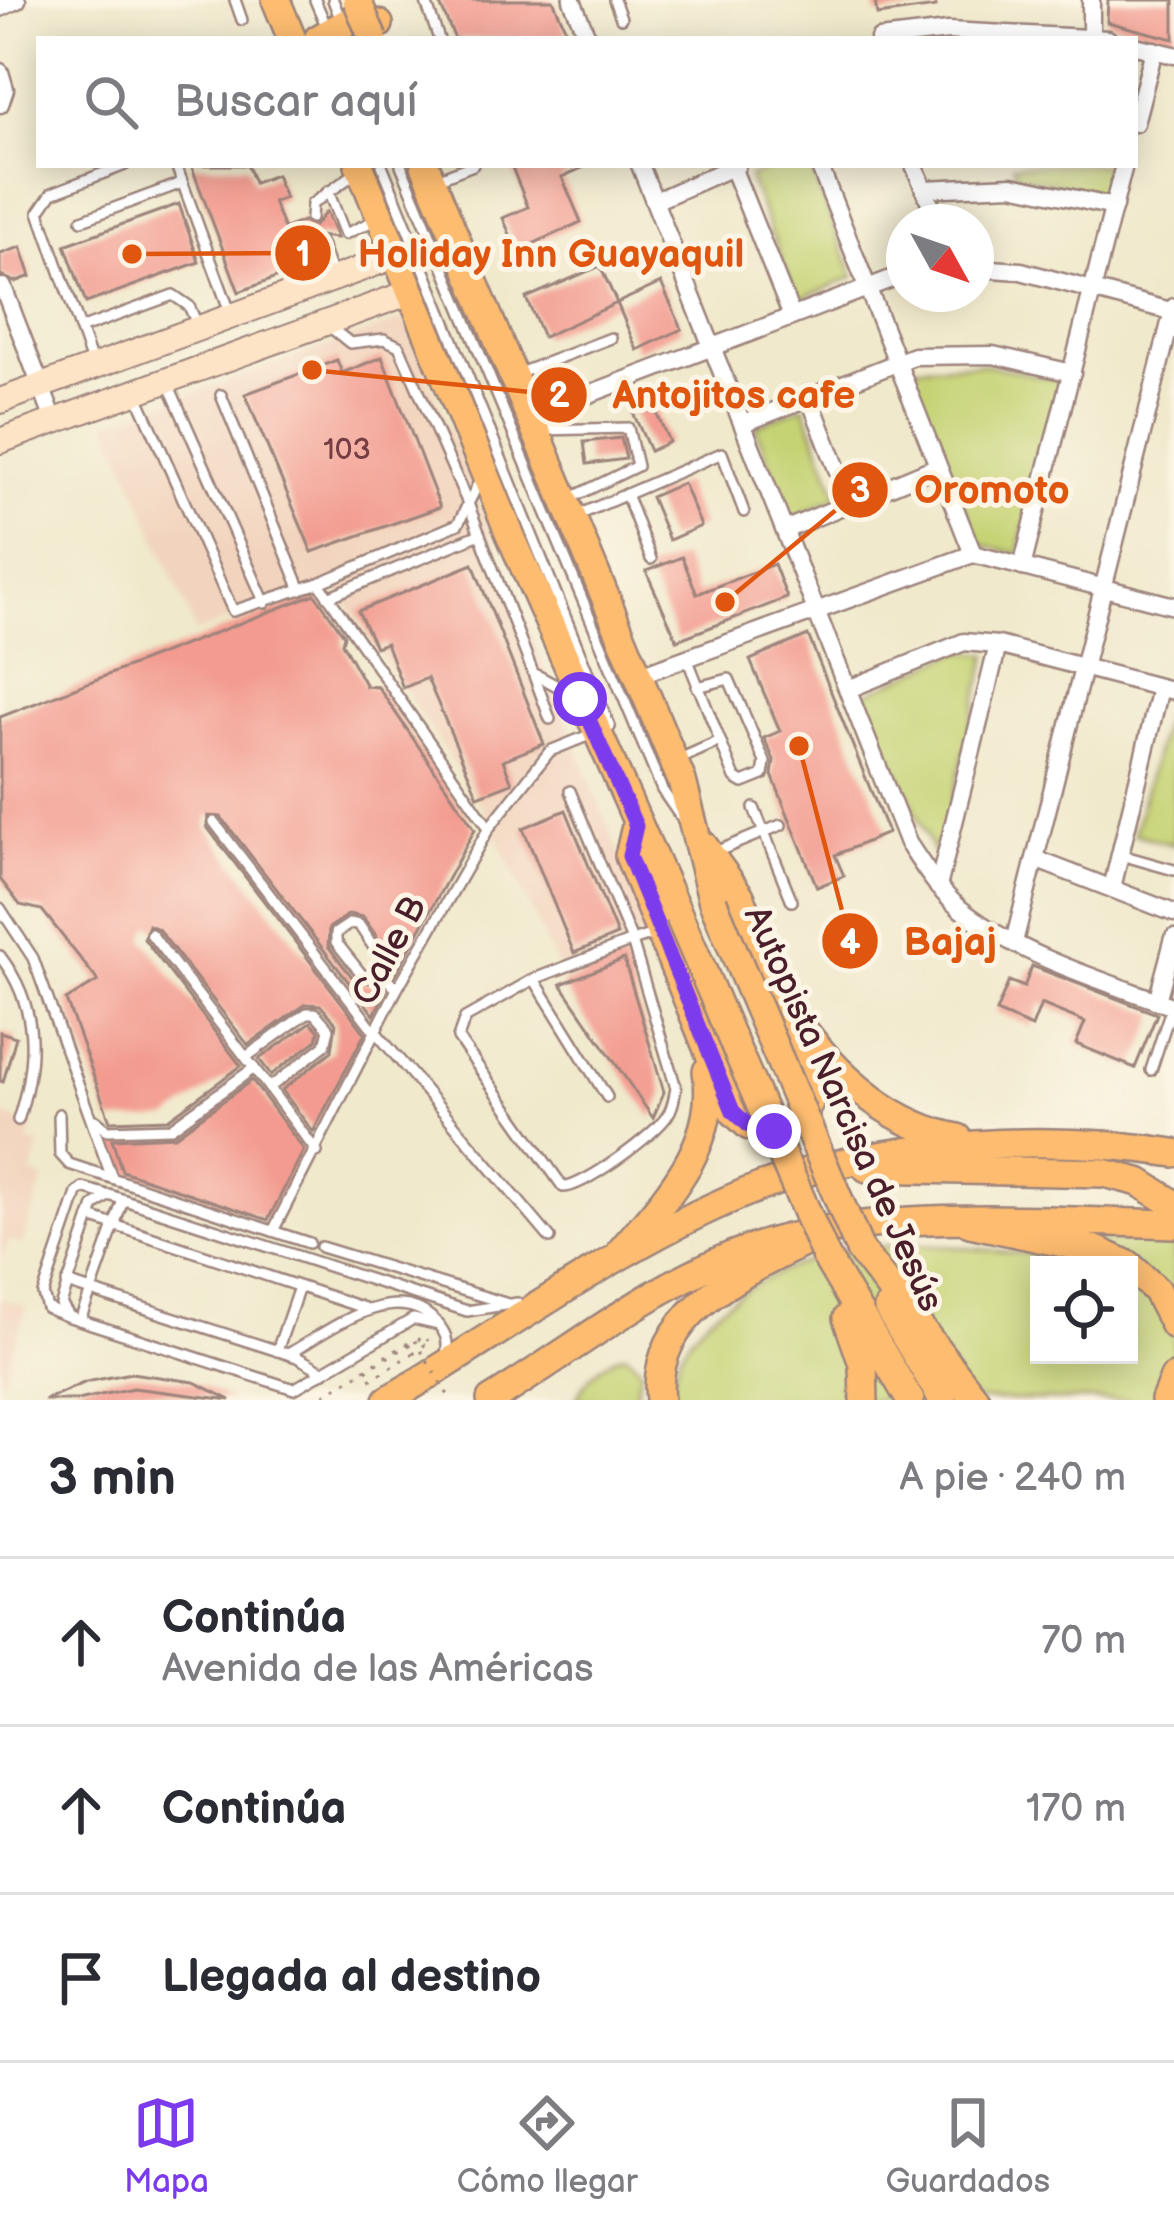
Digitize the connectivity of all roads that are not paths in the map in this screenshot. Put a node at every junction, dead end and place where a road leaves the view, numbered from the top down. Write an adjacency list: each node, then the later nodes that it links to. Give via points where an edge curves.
1 (17, 0): 10 (street)
2 (235, 0): 12 (lane)
3 (276, 0): 15 (main road)
4 (293, 0): 13 (main road)
5 (316, 0): 13 (lane)
6 (424, 0): 16 (lane)
7 (572, 0): 17 (street)
8 (614, 0): 11 (lane)
9 (1091, 0): 20 (street)
10 (0, 8)
11 (622, 18)
12 (242, 20)
13 (333, 26): 14 (main road, bridge)
14 (377, 26)
15 (291, 36)
16 (438, 36)
17 (587, 36)
18 (905, 36): 19 (street)
19 (1074, 36)
20 (1099, 36)
21 (1138, 47): 22 (street)
22 (1154, 50): 23 (street); 26 (street)
23 (1174, 56)
24 (0, 72): 25 (street)
25 (0, 104)
26 (1138, 111)
27 (117, 168): 62 (lane, via 40,205)
28 (177, 168): 40 (lane)
29 (383, 168): 120 (lane, via 640,799)
30 (402, 168): 123 (lane, via 662,790)
31 (641, 168): 43 (street)
32 (730, 168): 43 (street)
33 (736, 168): 59 (street)
34 (820, 168): 53 (street)
35 (915, 168): 42 (street)
36 (1005, 168): 41 (street)
37 (1123, 168): 45 (street)
38 (435, 169): 69 (main road, Autopista Narcisa de Jesús)
39 (346, 174): 46 (lane, via 312,204); 48 (main road); 57 (main road)
40 (182, 183): 47 (lane); 60 (lane)
41 (1012, 185): 42 (street); 45 (street)
42 (924, 189): 44 (street)
43 (655, 201): 65 (street)
44 (930, 204)
45 (1114, 207): 55 (street)
46 (311, 218)
47 (82, 220)
48 (357, 229): 49 (main road); 52 (lane, via 322,248)
49 (382, 261): 52 (main road); 57 (main road)
50 (994, 269): 55 (street)
51 (886, 279): 53 (street)
52 (333, 280): 56 (main road)
53 (867, 285): 59 (street); 66 (street)
54 (3, 286): 71 (street)
55 (1092, 291): 58 (street); 68 (street)
56 (301, 293): 60 (main road); 61 (main road)
57 (402, 293): 61 (main road); 84 (main road, Autopista Narcisa de Jesús)
58 (1174, 310): 97 (street)
59 (790, 314): 65 (street)
60 (232, 317): 63 (main road)
61 (319, 325): 70 (main road); 88 (lane, via 356,344 384,339 399,346)
62 (80, 329): 63 (lane, via 173,295 189,306); 67 (lane)
63 (199, 329): 67 (main road)
64 (611, 338): 69 (lane)
65 (712, 344): 77 (street); 78 (street)
66 (897, 363): 68 (street, via 994,355); 73 (street); 83 (street)
67 (94, 367): 71 (main road)
68 (1072, 373): 95 (street)
69 (513, 377): 78 (main road, Autopista Narcisa de Jesús)
70 (167, 381): 72 (main road); 100 (lane)
71 (41, 386): 75 (main road); 76 (street)
72 (136, 393): 76 (main road); 100 (lane, via 228,607)
73 (808, 394): 77 (street); 87 (street)
74 (220, 395): 98 (lane)
75 (0, 400)
76 (55, 423): 81 (main road)
77 (744, 423): 91 (street)
78 (532, 424): 79 (lane); 89 (main road, Autopista Narcisa de Jesús)
79 (602, 428): 80 (lane); 85 (lane, via 632,430 639,463)
80 (606, 440)
81 (0, 441)
82 (608, 461): 85 (lane)
83 (936, 467): 87 (street); 93 (street)
84 (484, 472): 88 (lane); 111 (main road, Autopista Narcisa de Jesús)
85 (607, 478): 89 (lane)
86 (626, 494): 89 (lane); 90 (lane, via 722,453); 94 (lane)
87 (848, 500): 91 (street)
88 (470, 506): 92 (lane); 96 (lane, via 458,524)
89 (568, 510): 107 (main road, Autopista Narcisa de Jesús)
90 (744, 512)
91 (787, 530): 102 (street)
92 (480, 534): 99 (lane); 106 (lane)
93 (973, 554): 95 (street); 102 (street)
94 (651, 559)
95 (1022, 567): 97 (street)
96 (319, 583): 98 (lane); 99 (lane)
97 (1103, 588): 101 (street); 105 (street)
98 (301, 590): 100 (lane)
99 (328, 597): 121 (lane)
100 (265, 603)
101 (1174, 606)
102 (819, 609): 104 (street); 109 (street)
103 (998, 645): 105 (street); 109 (street, via 964,642); 127 (street)
104 (687, 658): 107 (street); 108 (lane)
105 (1083, 668): 110 (street); 125 (street)
106 (533, 673): 111 (lane); 112 (lane)
107 (638, 676): 115 (main road, Autopista Narcisa de Jesús)
108 (697, 687): 114 (lane); 114 (lane, via 729,679 765,762 763,775 739,782)
109 (851, 688): 127 (street, via 908,843)
110 (1167, 690): 124 (street)
111 (580, 699): 113 (main road, Autopista Narcisa de Jesús)
112 (550, 719)
113 (595, 733): 120 (main road, Autopista Narcisa de Jesús); 121 (lane, Calle B, via 550,751)
114 (720, 741): 115 (lane)
115 (674, 761): 123 (main road, Autopista Narcisa de Jesús)
116 (570, 791): 132 (lane)
117 (754, 808): 122 (lane)
118 (214, 822): 142 (lane)
119 (781, 825): 122 (lane)
120 (636, 826): 132 (main road, Autopista Narcisa de Jesús)
121 (489, 828): 139 (lane, Calle B)
122 (764, 832): 123 (lane); 129 (lane)
123 (704, 846): 140 (main road, via 740,896); 167 (main road, Autopista Narcisa de Jesús, bridge, via 712,902)
124 (1120, 855): 126 (lane); 128 (street)
125 (1035, 859): 128 (street); 135 (street)
126 (1174, 870)
127 (938, 887): 135 (street)
128 (1112, 888): 131 (street)
129 (792, 901)
130 (0, 908): 150 (lane, via 33,958)
131 (1174, 913)
132 (656, 930): 138 (lane); 138 (lane, via 673,1104 666,1120 571,1189 458,1038 465,1018); 143 (main road); 169 (main road, Autopista Narcisa de Jesús, bridge)
133 (152, 934): 144 (lane)
134 (1174, 938): 141 (street)
135 (1014, 942): 141 (street)
136 (0, 956): 151 (lane, via 23,995 32,1033)
137 (380, 973): 137 (lane, via 363,976 336,933 359,925 384,963); 139 (lane)
138 (534, 979): 148 (lane)
139 (397, 989): 142 (lane, Calle B)
140 (786, 1003): 143 (main road, via 814,1082 805,1112 785,1128 761,1130 740,1118); 152 (main road, via 837,1068 898,1117)
141 (1167, 1005): 146 (lane)
142 (377, 1033): 153 (lane, Calle B); 166 (lane)
143 (704, 1049): 170 (main road, via 708,1106 694,1155)
144 (246, 1057): 145 (lane); 147 (lane, via 307,1013 329,1029 325,1045)
145 (254, 1068): 147 (lane); 150 (lane, via 171,1128 107,1130)
146 (1151, 1070)
147 (269, 1088): 153 (lane)
148 (608, 1097)
149 (58, 1114): 156 (lane, via 62,1159)
150 (91, 1115): 156 (lane)
151 (17, 1120)
152 (1004, 1147): 154 (main road); 155 (main road, via 925,1147)
153 (317, 1152): 165 (lane, Calle B)
154 (1174, 1153)
155 (832, 1166): 159 (main road, via 1104,1173); 170 (main road, via 724,1203)
156 (112, 1178): 165 (lane)
157 (109, 1195): 158 (lane); 160 (lane); 178 (lane, via 80,1190 43,1294 47,1308)
158 (123, 1200): 163 (lane); 176 (lane, via 467,1311)
159 (1174, 1204)
160 (90, 1217): 163 (lane); 172 (lane)
161 (970, 1223): 162 (main road); 164 (main road); 168 (main road)
162 (1174, 1223)
163 (114, 1224): 174 (lane); 175 (lane)
164 (833, 1228): 186 (main road, via 682,1279); 187 (main road, via 706,1299 670,1342)
165 (274, 1231): 176 (lane)
166 (550, 1238)
167 (860, 1250): 190 (main road, Autopista Narcisa de Jesús); 191 (main road)
168 (1109, 1256)
169 (826, 1257): 188 (main road, via 863,1364); 189 (main road, Autopista Narcisa de Jesús)
170 (606, 1269): 173 (main road)
171 (1138, 1273): 180 (main road)
172 (67, 1283): 175 (lane); 178 (lane, via 61,1304)
173 (577, 1286): 176 (lane); 182 (main road)
174 (299, 1287): 177 (lane); 181 (lane)
175 (91, 1291): 178 (lane); 181 (lane)
176 (517, 1304)
177 (367, 1309): 179 (lane, via 417,1309); 181 (lane)
178 (75, 1319): 183 (lane, via 290,1388)
179 (439, 1325): 182 (lane, via 447,1352); 183 (lane, via 413,1319)
180 (1174, 1325)
181 (282, 1353): 183 (lane)
182 (423, 1364): 185 (main road)
183 (324, 1372)
184 (1174, 1378): 192 (main road)
185 (390, 1397)
186 (491, 1400)
187 (660, 1400)
188 (864, 1400)
189 (910, 1400)
190 (943, 1400)
191 (976, 1400)
192 (1165, 1400)

